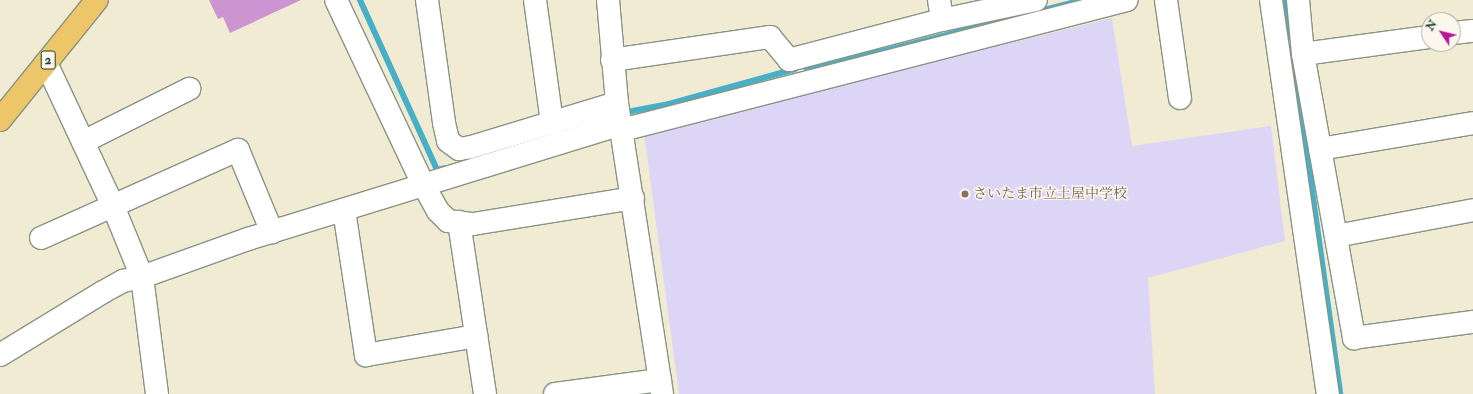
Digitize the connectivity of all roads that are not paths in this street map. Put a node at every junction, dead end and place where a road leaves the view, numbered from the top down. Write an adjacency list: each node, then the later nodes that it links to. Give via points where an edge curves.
1 (97, 0): 17 (main road, 2)
2 (336, 0): 26 (street)
3 (427, 0): 22 (street, via 448,141 459,149 471,148)
4 (535, 0): 22 (street)
5 (608, 0): 16 (street)
6 (1127, 0): 20 (street)
7 (1166, 0): 19 (street)
8 (1271, 0): 43 (street)
9 (1298, 0): 15 (street)
10 (1022, 1): 11 (street)
11 (941, 10): 16 (street, via 789,60 770,36)
12 (1473, 31): 13 (street)
13 (1461, 32)
14 (1421, 38): 15 (street)
15 (1303, 54): 25 (street)
16 (612, 60): 20 (street)
17 (46, 63): 21 (main road, 2); 24 (street)
18 (189, 89): 24 (street)
19 (1180, 98)
20 (619, 117): 22 (street); 26 (street); 27 (street)
21 (0, 120)
22 (552, 123)
23 (1473, 123): 25 (street)
24 (83, 142): 28 (street)
25 (1320, 149): 33 (street)
26 (423, 184): 29 (street); 31 (street, via 438,211 448,221)
27 (633, 198): 31 (street, via 473,224); 39 (street)
28 (113, 206): 32 (street, via 238,150); 34 (street); 35 (street)
29 (344, 210): 32 (street); 37 (street, via 366,355)
30 (1473, 210): 33 (street)
31 (459, 222): 37 (street)
32 (272, 232): 35 (street, via 194,256)
33 (1336, 236): 36 (street, via 1354,338)
34 (41, 238)
35 (142, 277): 38 (street, via 123,281); 40 (street)
36 (1473, 322)
37 (476, 336): 41 (street)
38 (0, 355)
39 (661, 387): 42 (street)
40 (157, 394)
41 (485, 394)
42 (555, 394)
43 (1328, 394)

